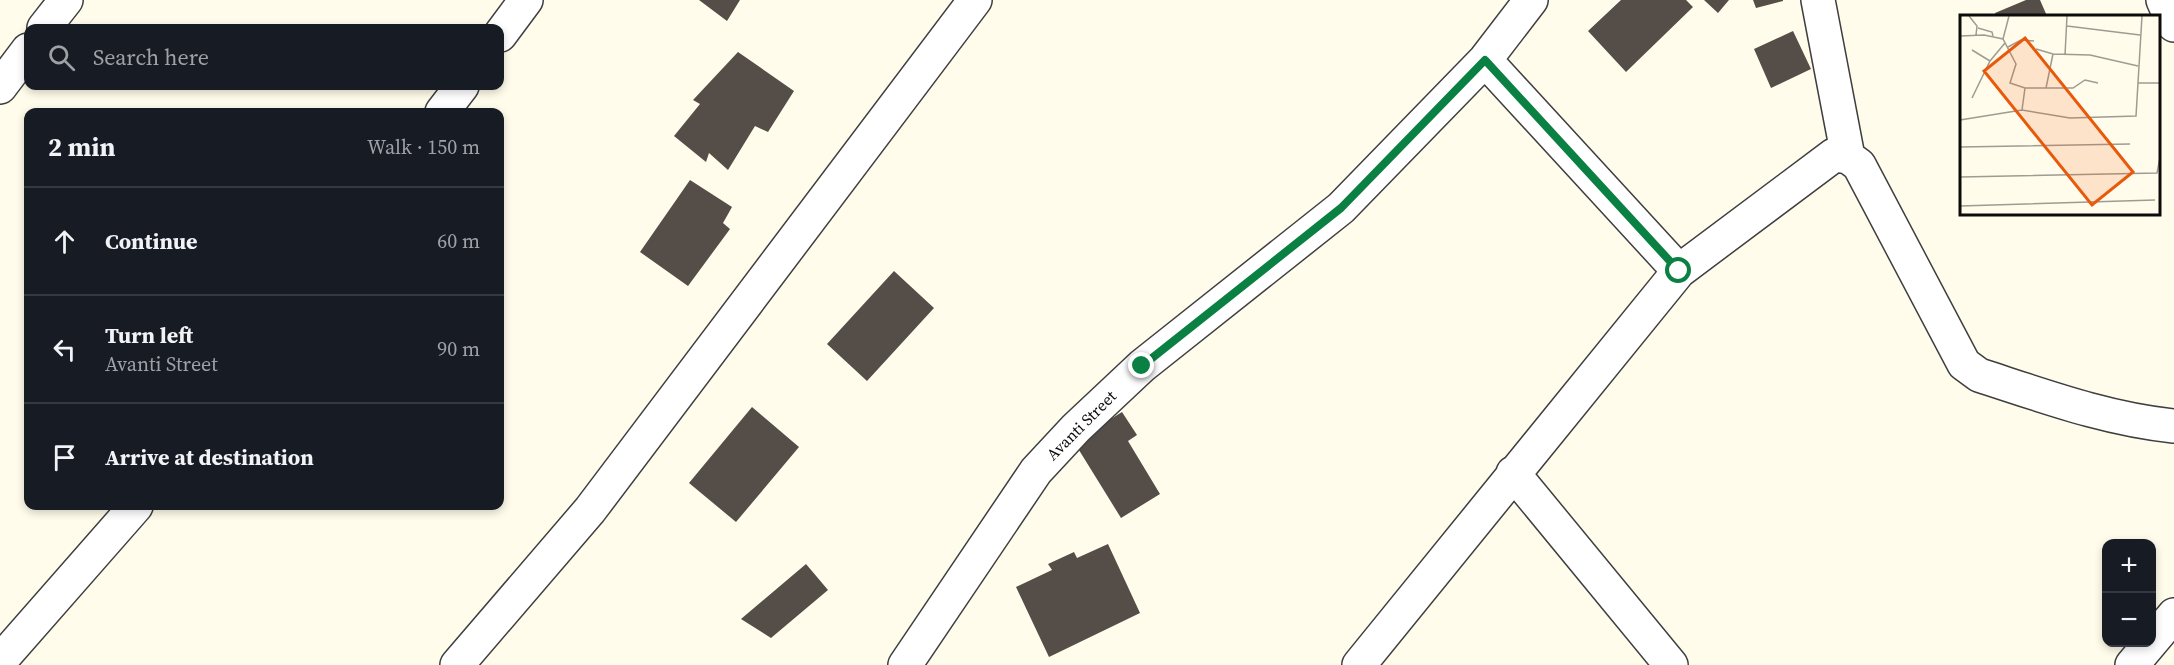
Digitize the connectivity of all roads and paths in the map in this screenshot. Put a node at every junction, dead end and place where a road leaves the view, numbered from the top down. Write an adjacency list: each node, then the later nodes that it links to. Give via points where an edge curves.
1 (66, 0): 7 (street)
2 (526, 0): 9 (street)
3 (975, 0): 22 (street, via 590,510)
4 (1532, 0): 11 (street, Avanti Street)
5 (1818, 0): 15 (street)
6 (2163, 0): 8 (street)
7 (47, 24)
8 (2174, 25)
9 (504, 30)
10 (24, 55): 12 (street)
11 (1485, 60): 16 (street); 23 (street, Avanti Street, via 1341,208 1142,366 1077,428 1036,471)
12 (0, 87)
13 (459, 90): 14 (street)
14 (445, 108)
15 (1848, 157): 16 (street, via 1834,155); 17 (street, via 1859,165 1964,364 1979,375 2087,411)
16 (1679, 271): 18 (street)
17 (2174, 426)
18 (1513, 473): 24 (street); 25 (street)
19 (132, 510): 21 (street)
20 (2172, 623): 26 (street)
21 (0, 661)
22 (457, 665)
23 (905, 665)
24 (1359, 665)
25 (1671, 665)
26 (2132, 665)

